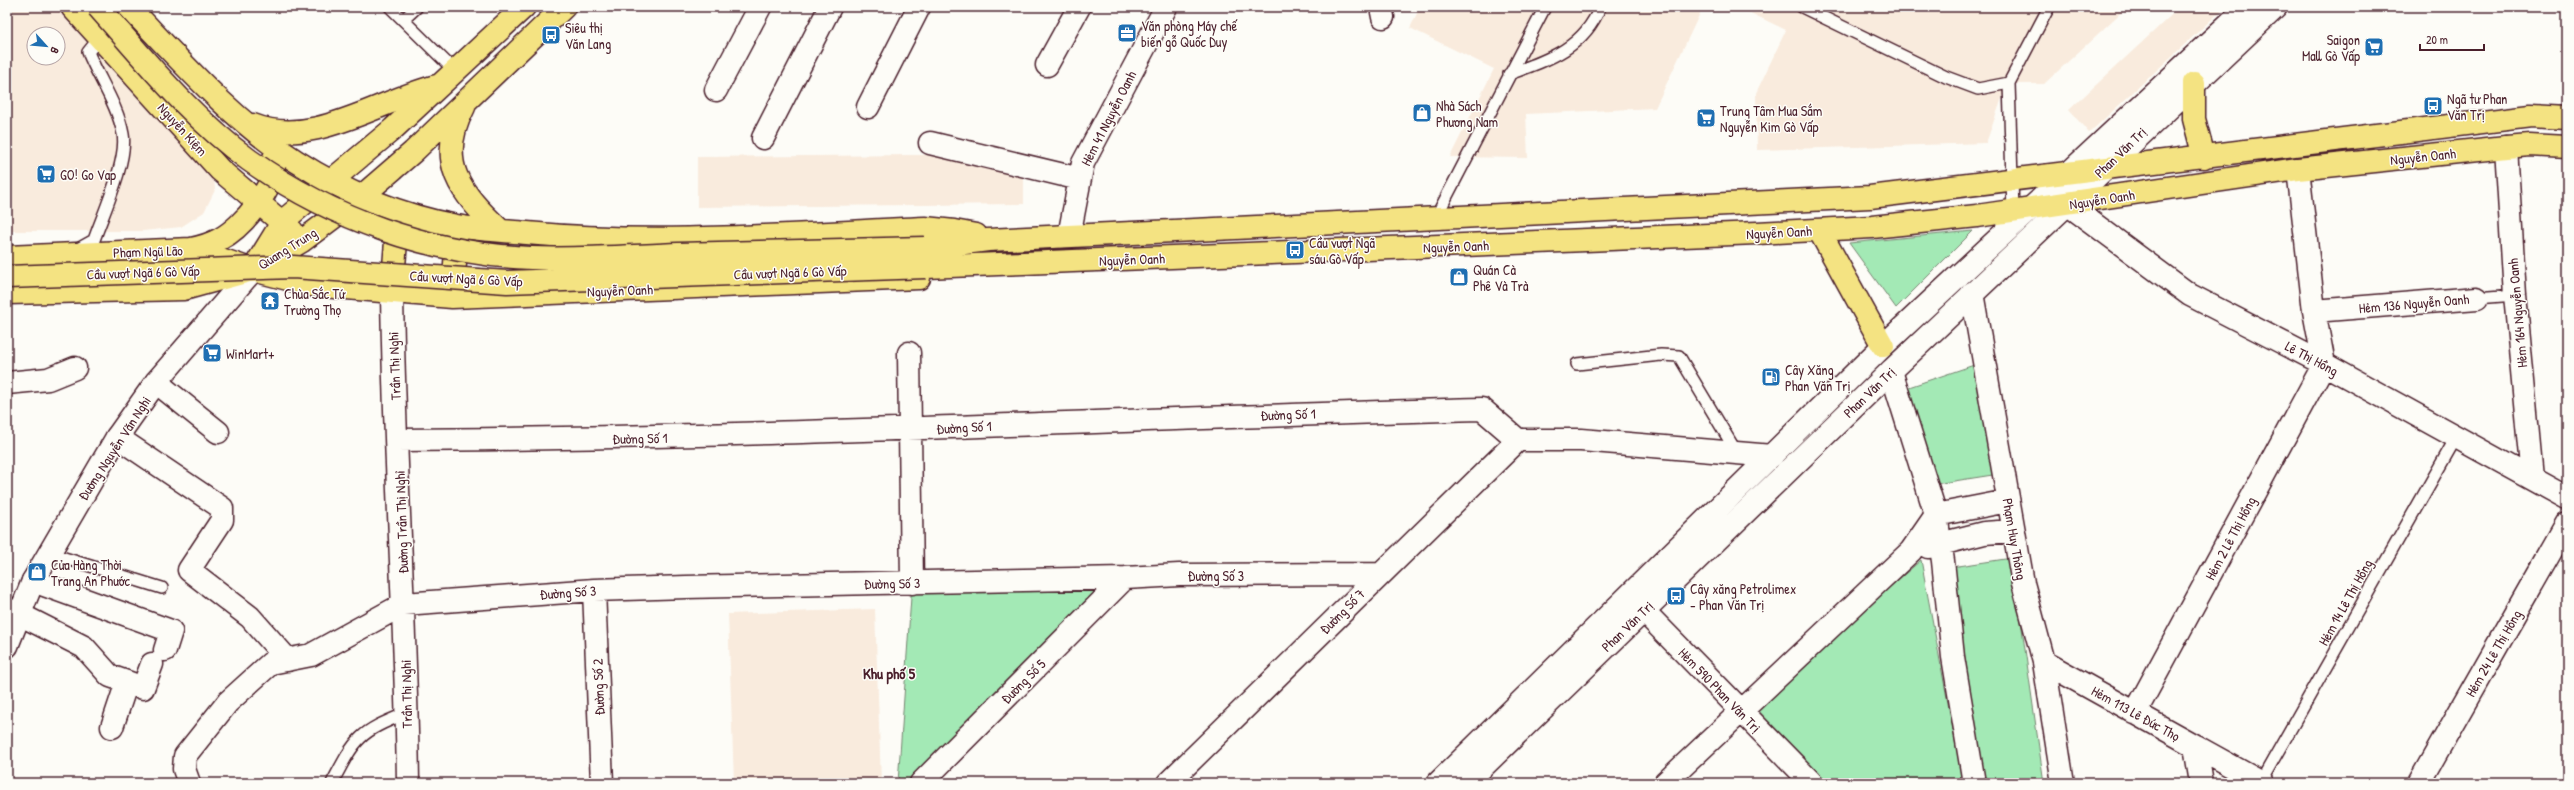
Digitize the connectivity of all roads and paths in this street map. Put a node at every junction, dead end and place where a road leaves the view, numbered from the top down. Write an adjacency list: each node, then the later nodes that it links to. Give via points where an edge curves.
1 (72, 7): 21 (main road, Nguyễn Kiệm)
2 (98, 7): 60 (main road, Cầu vượt Ngã 6 Gò Vấp, bridge, via 189,109 248,159 324,205 357,220 419,241 461,251 533,258)
3 (128, 7): 31 (main road)
4 (390, 7): 19 (lane)
5 (417, 7): 19 (lane)
6 (564, 7): 20 (main road, Quang Trung)
7 (760, 7): 27 (street)
8 (830, 7): 32 (street)
9 (919, 7): 29 (street)
10 (1079, 7): 22 (street)
11 (1166, 7): 41 (street, Hẻm 41 Nguyễn Oanh, via 1083,163)
12 (1545, 7): 23 (lane)
13 (1600, 7): 23 (lane, via 1578,42 1545,61)
14 (1802, 7): 25 (lane, via 1946,77 1978,89)
15 (2049, 7): 25 (lane)
16 (2247, 7): 40 (street, Phan Văn Trị)
17 (2276, 7): 26 (street, Phan Văn Trị)
18 (522, 8): 20 (main road); 24 (main road, Quang Trung)
19 (403, 20): 24 (lane)
20 (543, 28): 28 (main road, Quang Trung)
21 (100, 37): 45 (main road, Nguyễn Kiệm, via 220,170); 58 (lane, via 88,52 123,135 120,166 94,240)
22 (1047, 65)
23 (1510, 74): 49 (lane)
24 (448, 78): 31 (main road, via 330,125 301,132 270,130); 43 (main road, Quang Trung)
25 (2009, 83): 42 (lane)
26 (2194, 83): 37 (main road, via 2194,120); 39 (street, Phan Văn Trị)
27 (716, 90)
28 (468, 99): 44 (main road, Quang Trung); 53 (main road, via 458,119 452,140 453,172 470,199)
29 (868, 107)
30 (2567, 118): 37 (main road, Nguyễn Oanh, via 2531,116)
31 (240, 119): 33 (main road)
32 (763, 138)
33 (267, 141): 43 (main road); 45 (main road, via 274,156 274,173 268,188)
34 (930, 143): 41 (street)
35 (2506, 147): 36 (main road, Nguyễn Oanh, via 2530,145); 38 (main road, Nguyễn Oanh); 67 (street, Hẻm 164 Nguyễn Oanh)
36 (2567, 148)
37 (2204, 157): 39 (main road, Nguyễn Oanh)
38 (2298, 169): 46 (main road, Nguyễn Oanh); 70 (street)
39 (2102, 170): 40 (main road, Nguyễn Oanh); 46 (street, Phan Văn Trị)
40 (2068, 174): 42 (main road, Nguyễn Oanh); 48 (street, Phan Văn Trị)
41 (1080, 179): 54 (street, Hẻm 41 Nguyễn Oanh)
42 (2012, 181): 48 (lane); 49 (main road, Nguyễn Oanh, via 1813,201)
43 (332, 182): 44 (main road); 50 (main road, Quang Trung)
44 (362, 196): 47 (main road, Nguyễn Oanh); 56 (main road, Quang Trung)
45 (256, 202): 50 (main road, Nguyễn Kiệm); 57 (main road, via 233,230 221,239)
46 (2067, 204): 48 (main road, Nguyễn Oanh); 66 (street, Phan Văn Trị); 74 (street, Lê Thị Hồng, via 2190,295)
47 (399, 210): 51 (main road, Nguyễn Oanh); 64 (main road)
48 (2021, 211): 52 (main road, Nguyễn Oanh); 71 (street, Phan Văn Trị)
49 (1435, 219): 54 (main road, Nguyễn Oanh)
50 (283, 221): 56 (main road, Nguyễn Kiệm); 62 (main road, Quang Trung)
51 (458, 226): 53 (main road, Nguyễn Oanh); 68 (main road)
52 (1819, 230): 61 (main road, Nguyễn Oanh); 71 (main road)
53 (501, 231): 55 (main road, Nguyễn Oanh, via 639,239 925,228 954,230)
54 (1069, 236): 55 (main road, Nguyễn Oanh)
55 (988, 240): 60 (main road, Nguyễn Oanh)
56 (302, 241): 62 (main road, Quang Trung)
57 (191, 249): 58 (main road, Phạm Ngũ Lão); 62 (main road, Phạm Ngũ Lão)
58 (68, 254): 59 (main road, Phạm Ngũ Lão)
59 (7, 257)
60 (925, 257): 61 (main road, Nguyễn Oanh); 63 (main road, Cầu vượt Ngã 6 Gò Vấp, bridge, via 506,282 293,267)
61 (987, 264): 68 (main road, Nguyễn Oanh, via 927,278)
62 (253, 270): 64 (main road, Nguyễn Oanh, via 311,285); 65 (main road, via 184,289); 77 (street, Đường Nguyễn Văn Nghi)
63 (7, 277)
64 (392, 292): 68 (main road, Nguyễn Oanh); 83 (street, Trần Thị Nghỉ)
65 (7, 293)
66 (1972, 293): 76 (street, Phan Văn Trị); 89 (street, Phạm Huy Thông)
67 (2515, 295): 69 (lane, Hẻm 136 Nguyễn Oanh); 87 (street, Hẻm 164 Nguyễn Oanh)
68 (452, 297)
69 (2477, 298): 70 (street, Hẻm 136 Nguyễn Oanh)
70 (2314, 311): 74 (street)
71 (1883, 346): 86 (street, Phan Văn Trị)
72 (909, 353): 79 (street)
73 (1577, 364): 85 (lane, via 1661,355 1678,356)
74 (2324, 364): 81 (street, Lê Thị Hồng); 111 (street, Hẻm 2 Lê Thị Hồng)
75 (75, 368): 78 (street, via 48,379)
76 (1890, 371): 90 (street); 103 (street, Phan Văn Trị)
77 (156, 382): 80 (street); 82 (street, Đường Nguyễn Văn Nghi)
78 (7, 383)
79 (912, 430): 83 (street, Đường Số 1, via 677,437); 84 (street, Đường Số 1, via 1184,417 1482,408); 99 (street)
80 (218, 432)
81 (2457, 436): 87 (street, Lê Thị Hồng); 127 (lane, Hẻm 14 Lê Thị Hồng)
82 (118, 437): 95 (street, Đường Nguyễn Văn Nghi); 106 (street, via 222,508 222,520 189,570 250,617)
83 (397, 440): 102 (street, Đường Trần Thị Nghỉ)
84 (1518, 440): 85 (street, via 1582,440); 96 (street, Đường Số 7)
85 (1737, 453): 86 (street)
86 (1772, 456): 103 (street, Phan Văn Trị)
87 (2532, 478): 88 (street, Lê Thị Hồng)
88 (2567, 498)
89 (2008, 501): 90 (street); 92 (street, Phạm Huy Thông)
90 (1936, 515): 93 (street); 94 (street)
91 (2567, 523): 128 (street, Hẻm 24 Lê Thị Hồng)
92 (2013, 531): 93 (street, via 1984,533); 107 (street, Phạm Huy Thông, via 2022,583)
93 (1941, 544): 94 (street); 124 (street, via 1953,658)
94 (1911, 551): 109 (street)
95 (48, 553): 98 (street, Đường Nguyễn Văn Nghi); 100 (lane)
96 (1380, 574): 97 (street, Đường Số 3, via 1179,575); 119 (street, Đường Số 7)
97 (1125, 578): 99 (street, Đường Số 3); 118 (street, Đường Số 5)
98 (33, 580): 104 (street, Đường Nguyễn Văn Nghi); 108 (street, via 171,631 143,688)
99 (912, 583): 101 (street, Đường Số 3)
100 (162, 588)
101 (594, 590): 102 (street, Đường Số 3); 117 (street, Đường Số 2)
102 (404, 604): 106 (street, via 311,655); 110 (street, Trần Thị Nghỉ)
103 (1636, 604): 109 (street, Hẻm 590 Phan Văn Trị); 120 (street, Phan Văn Trị); 121 (street, Phan Văn Trị)
104 (13, 608): 105 (street, Đường Nguyễn Văn Nghi); 108 (street, via 84,647 110,676)
105 (7, 646)
106 (288, 660): 114 (street, via 271,663 228,702 185,756 184,769)
107 (2044, 662): 111 (street, Hẻm 113 Lê Đức Thọ); 125 (street, Phạm Huy Thông)
108 (126, 682): 112 (street)
109 (1741, 711): 122 (street); 123 (street, Hẻm 590 Phan Văn Trị)
110 (407, 713): 115 (lane, via 362,734); 116 (street, Trần Thị Nghỉ)
111 (2136, 713): 113 (street, Hẻm 113 Lê Đức Thọ)
112 (112, 728)
113 (2195, 746): 126 (street, Hẻm 113 Lê Đức Thọ); 127 (street)
114 (189, 783)
115 (332, 783)
116 (408, 783)
117 (602, 783)
118 (922, 783)
119 (1168, 783)
120 (1438, 783)
121 (1466, 783)
122 (1665, 783)
123 (1812, 783)
124 (1974, 783)
125 (2063, 783)
126 (2201, 783)
127 (2261, 783)
128 (2420, 783)

